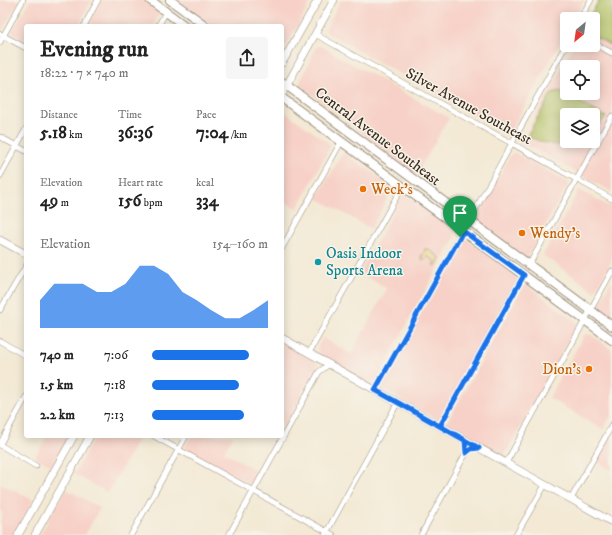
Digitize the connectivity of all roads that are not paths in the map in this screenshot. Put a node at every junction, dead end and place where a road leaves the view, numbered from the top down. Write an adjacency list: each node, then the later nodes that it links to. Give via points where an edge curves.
1 (23, 0): 14 (street)
2 (98, 0): 10 (street)
3 (150, 0): 8 (main road)
4 (172, 0): 13 (main road)
5 (318, 0): 21 (street)
6 (334, 0): 15 (street)
7 (591, 0): 9 (street)
8 (166, 12): 11 (street); 12 (main road)
9 (584, 12)
10 (85, 24)
11 (159, 24)
12 (182, 24)
13 (203, 24)
14 (2, 34): 16 (street); 17 (street)
15 (315, 34): 22 (street); 28 (street, Silver Avenue Southeast)
16 (0, 42)
17 (24, 47)
18 (600, 47): 20 (street)
19 (562, 52): 28 (street)
20 (612, 53)
21 (284, 60)
22 (284, 84): 35 (main road, Central Avenue Southeast)
23 (284, 99): 27 (main road)
24 (612, 116): 32 (street)
25 (24, 133): 29 (street)
26 (0, 137): 29 (street)
27 (341, 142): 33 (main road); 38 (street)
28 (511, 143): 32 (street, Silver Avenue Southeast); 35 (street)
29 (17, 146): 30 (street); 31 (street)
30 (24, 150)
31 (0, 176)
32 (577, 180): 34 (street, Silver Avenue Southeast); 40 (street)
33 (402, 186): 36 (main road); 51 (street)
34 (612, 199)
35 (469, 221): 40 (main road, Central Avenue Southeast)
36 (463, 231): 43 (main road); 56 (street)
37 (0, 240): 39 (street)
38 (284, 244)
39 (24, 253)
40 (529, 265): 45 (main road, Central Avenue Southeast)
41 (24, 268): 44 (street)
42 (612, 271): 45 (street)
43 (524, 275): 46 (main road); 60 (street)
44 (0, 310)
45 (590, 310): 46 (street); 47 (main road, Central Avenue Southeast)
46 (585, 320): 49 (main road); 72 (street)
47 (612, 326)
48 (284, 339): 51 (street)
49 (612, 340)
50 (0, 341): 52 (street)
51 (309, 353): 53 (street)
52 (24, 355)
53 (319, 358): 54 (street); 55 (street)
54 (330, 364): 55 (street); 56 (street)
55 (319, 372): 61 (street)
56 (375, 390): 58 (street)
57 (24, 401): 68 (street)
58 (398, 402): 60 (street); 78 (street)
59 (612, 425): 76 (street)
60 (440, 426): 67 (street)
61 (284, 435)
62 (73, 438): 79 (street)
63 (89, 438): 80 (street)
64 (158, 438): 70 (street)
65 (185, 438): 70 (street)
66 (282, 438): 75 (street)
67 (465, 440): 69 (street); 71 (street)
68 (0, 444): 73 (street)
69 (479, 448): 71 (street); 72 (street)
70 (179, 450): 75 (street); 81 (street)
71 (466, 453): 84 (street)
72 (506, 463): 74 (street)
73 (36, 466)
74 (545, 485): 76 (street); 85 (street)
75 (253, 491): 78 (street); 82 (street)
76 (571, 499): 77 (street)
77 (612, 522)
78 (326, 533): 83 (street)
79 (18, 535)
80 (35, 535)
81 (132, 535)
82 (229, 535)
83 (333, 535)
84 (421, 535)
85 (516, 535)

